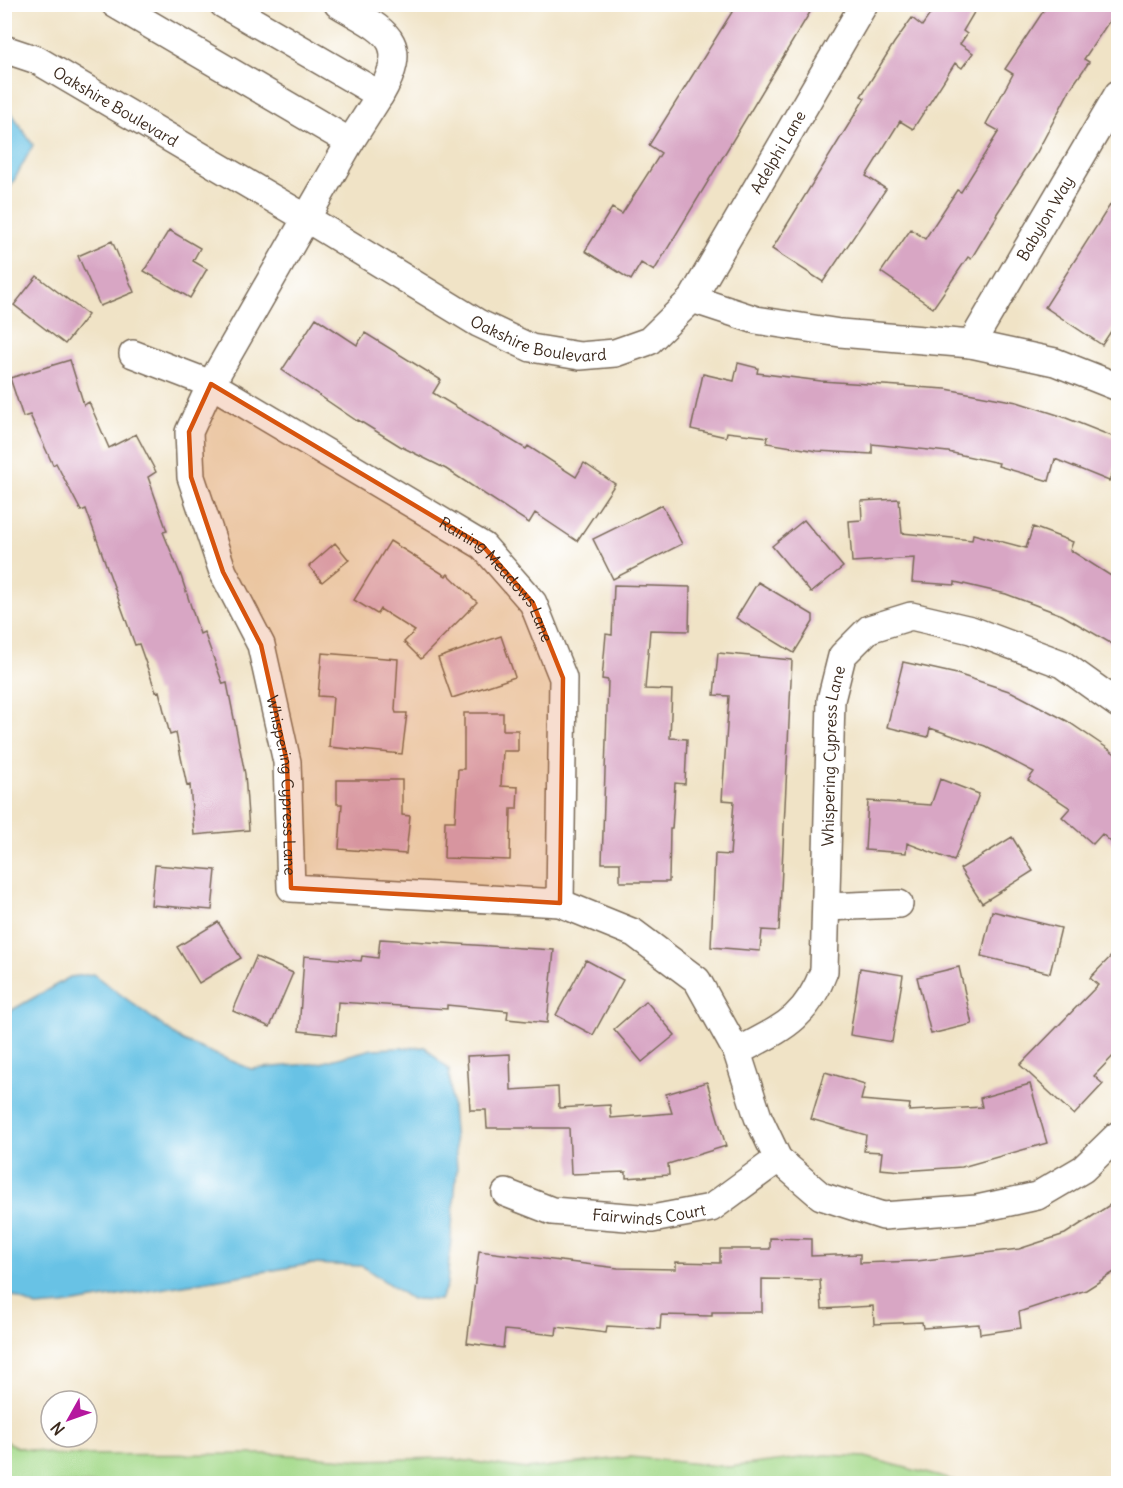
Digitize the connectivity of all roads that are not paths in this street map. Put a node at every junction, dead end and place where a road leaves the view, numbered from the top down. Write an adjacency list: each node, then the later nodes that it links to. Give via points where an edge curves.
1 (116, 4): 8 (street)
2 (223, 4): 7 (street)
3 (338, 4): 7 (street, Whispering Cypress Lane, via 383,32 392,45 393,71)
4 (864, 4): 10 (street, Adelphi Lane)
5 (4, 49): 9 (street, Oakshire Boulevard, via 37,60)
6 (1119, 94): 11 (street, Babylon Way)
7 (380, 95): 8 (street, Whispering Cypress Lane)
8 (350, 142): 9 (street, Whispering Cypress Lane)
9 (306, 218): 10 (street, Oakshire Boulevard, via 478,322 531,348 580,356 615,353 649,340); 13 (street, Whispering Cypress Lane)
10 (692, 299): 11 (street, via 756,320 840,333)
11 (971, 344): 14 (street, via 1055,362)
12 (133, 354): 13 (street, Raining Meadows Lane)
13 (211, 384): 16 (street, Raining Meadows Lane, via 483,546 533,603 563,678); 16 (street, Whispering Cypress Lane, via 189,432 191,477 223,572 261,645 287,762 291,888)
14 (1119, 387)
15 (1119, 704): 18 (street, Whispering Cypress Lane, via 1062,664 971,630 911,616 869,629 843,656 831,700)
16 (560, 903): 19 (street, Whispering Cypress Lane, via 634,933 697,980)
17 (899, 904): 18 (street)
18 (827, 907): 19 (street, Whispering Cypress Lane, via 824,971 815,995 792,1022)
19 (737, 1052): 21 (street, Whispering Cypress Lane, via 758,1117)
20 (1119, 1135): 21 (street, Whispering Cypress Lane, via 1083,1168 1037,1196 977,1209 883,1216 821,1196)
21 (778, 1159): 22 (street, Fairwinds Court, via 711,1208 652,1219 552,1211)
22 (506, 1193)

